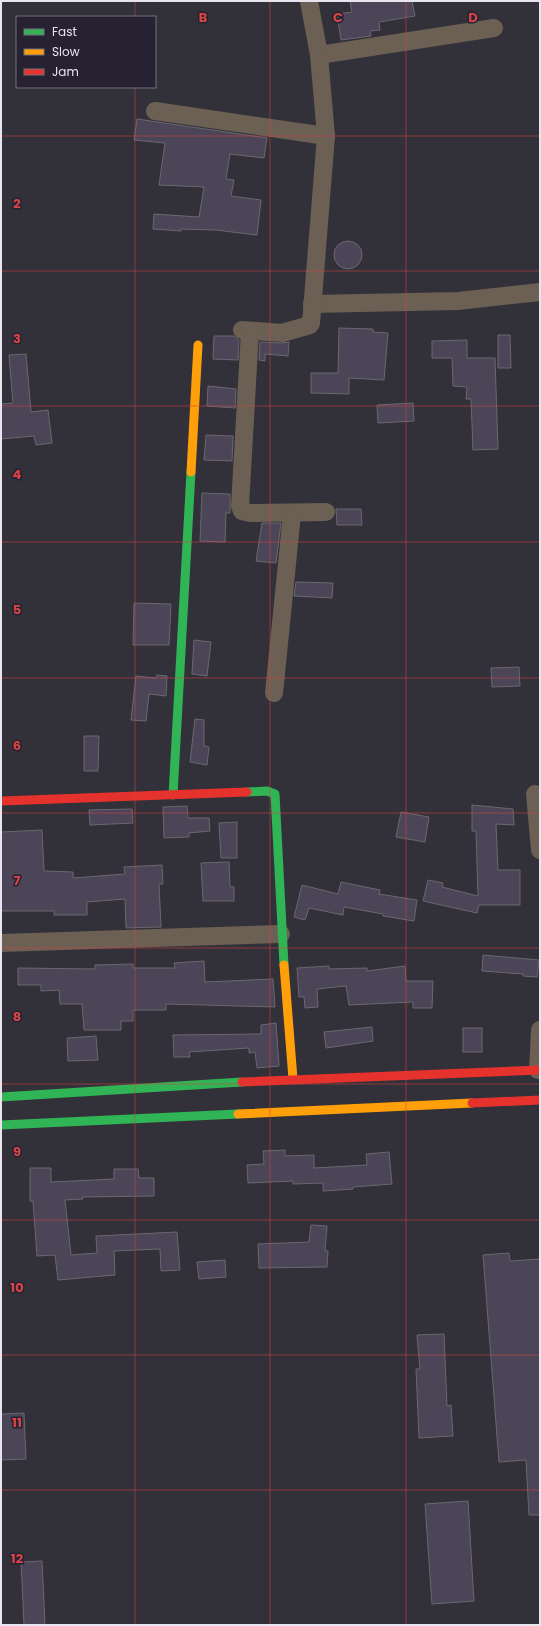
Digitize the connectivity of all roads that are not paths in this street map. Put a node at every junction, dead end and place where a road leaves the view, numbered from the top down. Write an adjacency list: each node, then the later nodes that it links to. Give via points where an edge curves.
1 (309, 1): 3 (street)
2 (494, 28): 3 (street)
3 (319, 55): 5 (street)
4 (155, 111): 5 (street)
5 (326, 136): 7 (street)
6 (540, 292): 7 (street, via 458,301)
7 (312, 304): 10 (street, via 310,325 282,332 246,331 240,506 242,512)
8 (198, 345): 13 (street)
9 (326, 512): 10 (street)
10 (292, 514): 11 (street)
11 (274, 693)
12 (535, 794): 15 (street)
13 (173, 795): 14 (street); 16 (street, via 267,791 275,794)
14 (1, 801)
15 (540, 850)
16 (281, 934): 17 (street); 20 (street)
17 (1, 943)
18 (540, 1030): 19 (street)
19 (539, 1070): 20 (street)
20 (293, 1079): 21 (street)
21 (1, 1096)
22 (540, 1100): 23 (street)
23 (1, 1125)

